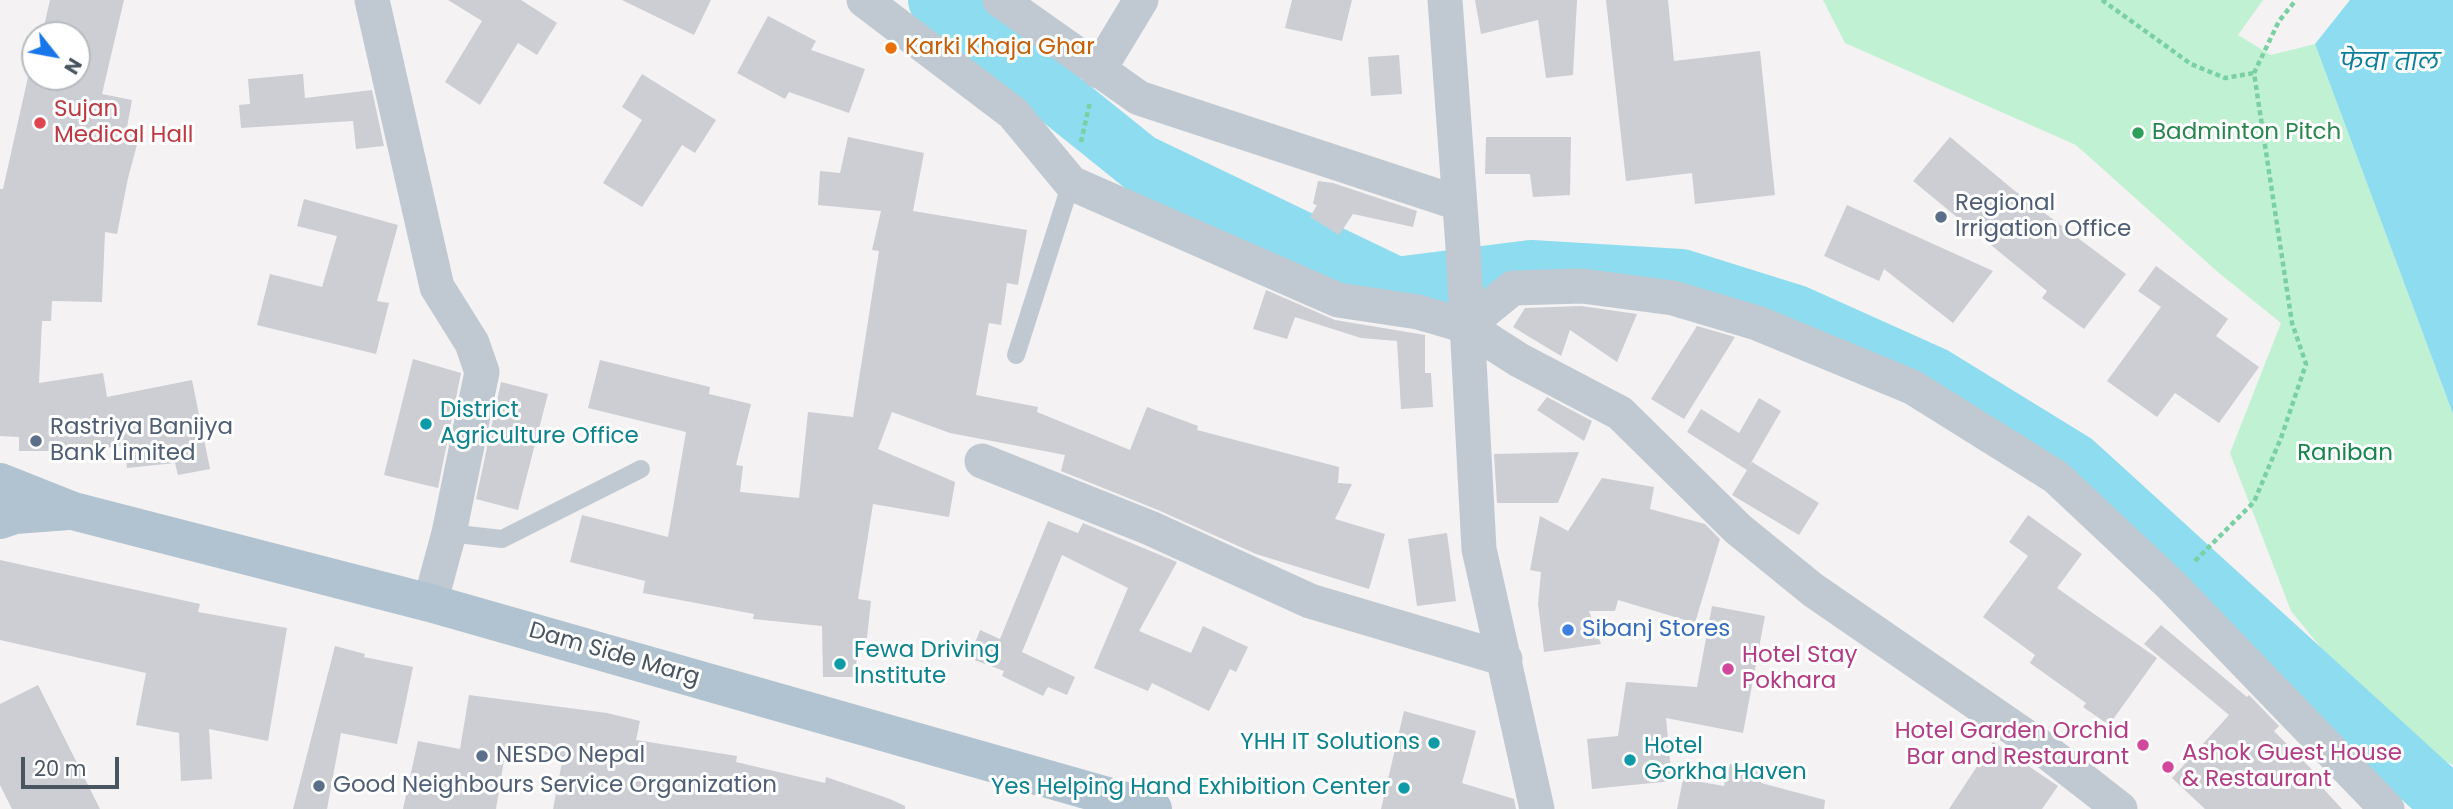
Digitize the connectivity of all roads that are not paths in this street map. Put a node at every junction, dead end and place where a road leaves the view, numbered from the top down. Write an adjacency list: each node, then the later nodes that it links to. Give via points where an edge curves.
1 (372, 0): 16 (street, via 437,287 472,344 482,372)
2 (864, 0): 7 (street, via 1013,113)
3 (1000, 0): 6 (street)
4 (1141, 0): 6 (street)
5 (1444, 0): 8 (street)
6 (1098, 71): 8 (street, via 1139,98)
7 (1071, 183): 9 (street, via 1338,300 1418,312); 10 (lane)
8 (1458, 204): 9 (street)
9 (1465, 313): 18 (street, via 1479,549); 21 (street, via 1519,360 1620,413 1738,529 1814,590 2038,745); 22 (street, via 1513,288 1582,286 1672,298 1757,323 1912,387 2056,477 2171,585)
10 (1016, 355)
11 (982, 461): 18 (street, via 1150,528 1310,600)
12 (641, 469): 16 (lane, via 502,539)
13 (0, 482): 14 (main road)
14 (73, 511): 15 (main road); 17 (main road, Dam Side Marg)
15 (0, 520)
16 (449, 533): 17 (street)
17 (430, 603): 19 (main road, Dam Side Marg)
18 (1505, 659): 20 (street)
19 (1150, 809)
20 (1536, 809)
21 (2120, 809)
22 (2387, 809)

